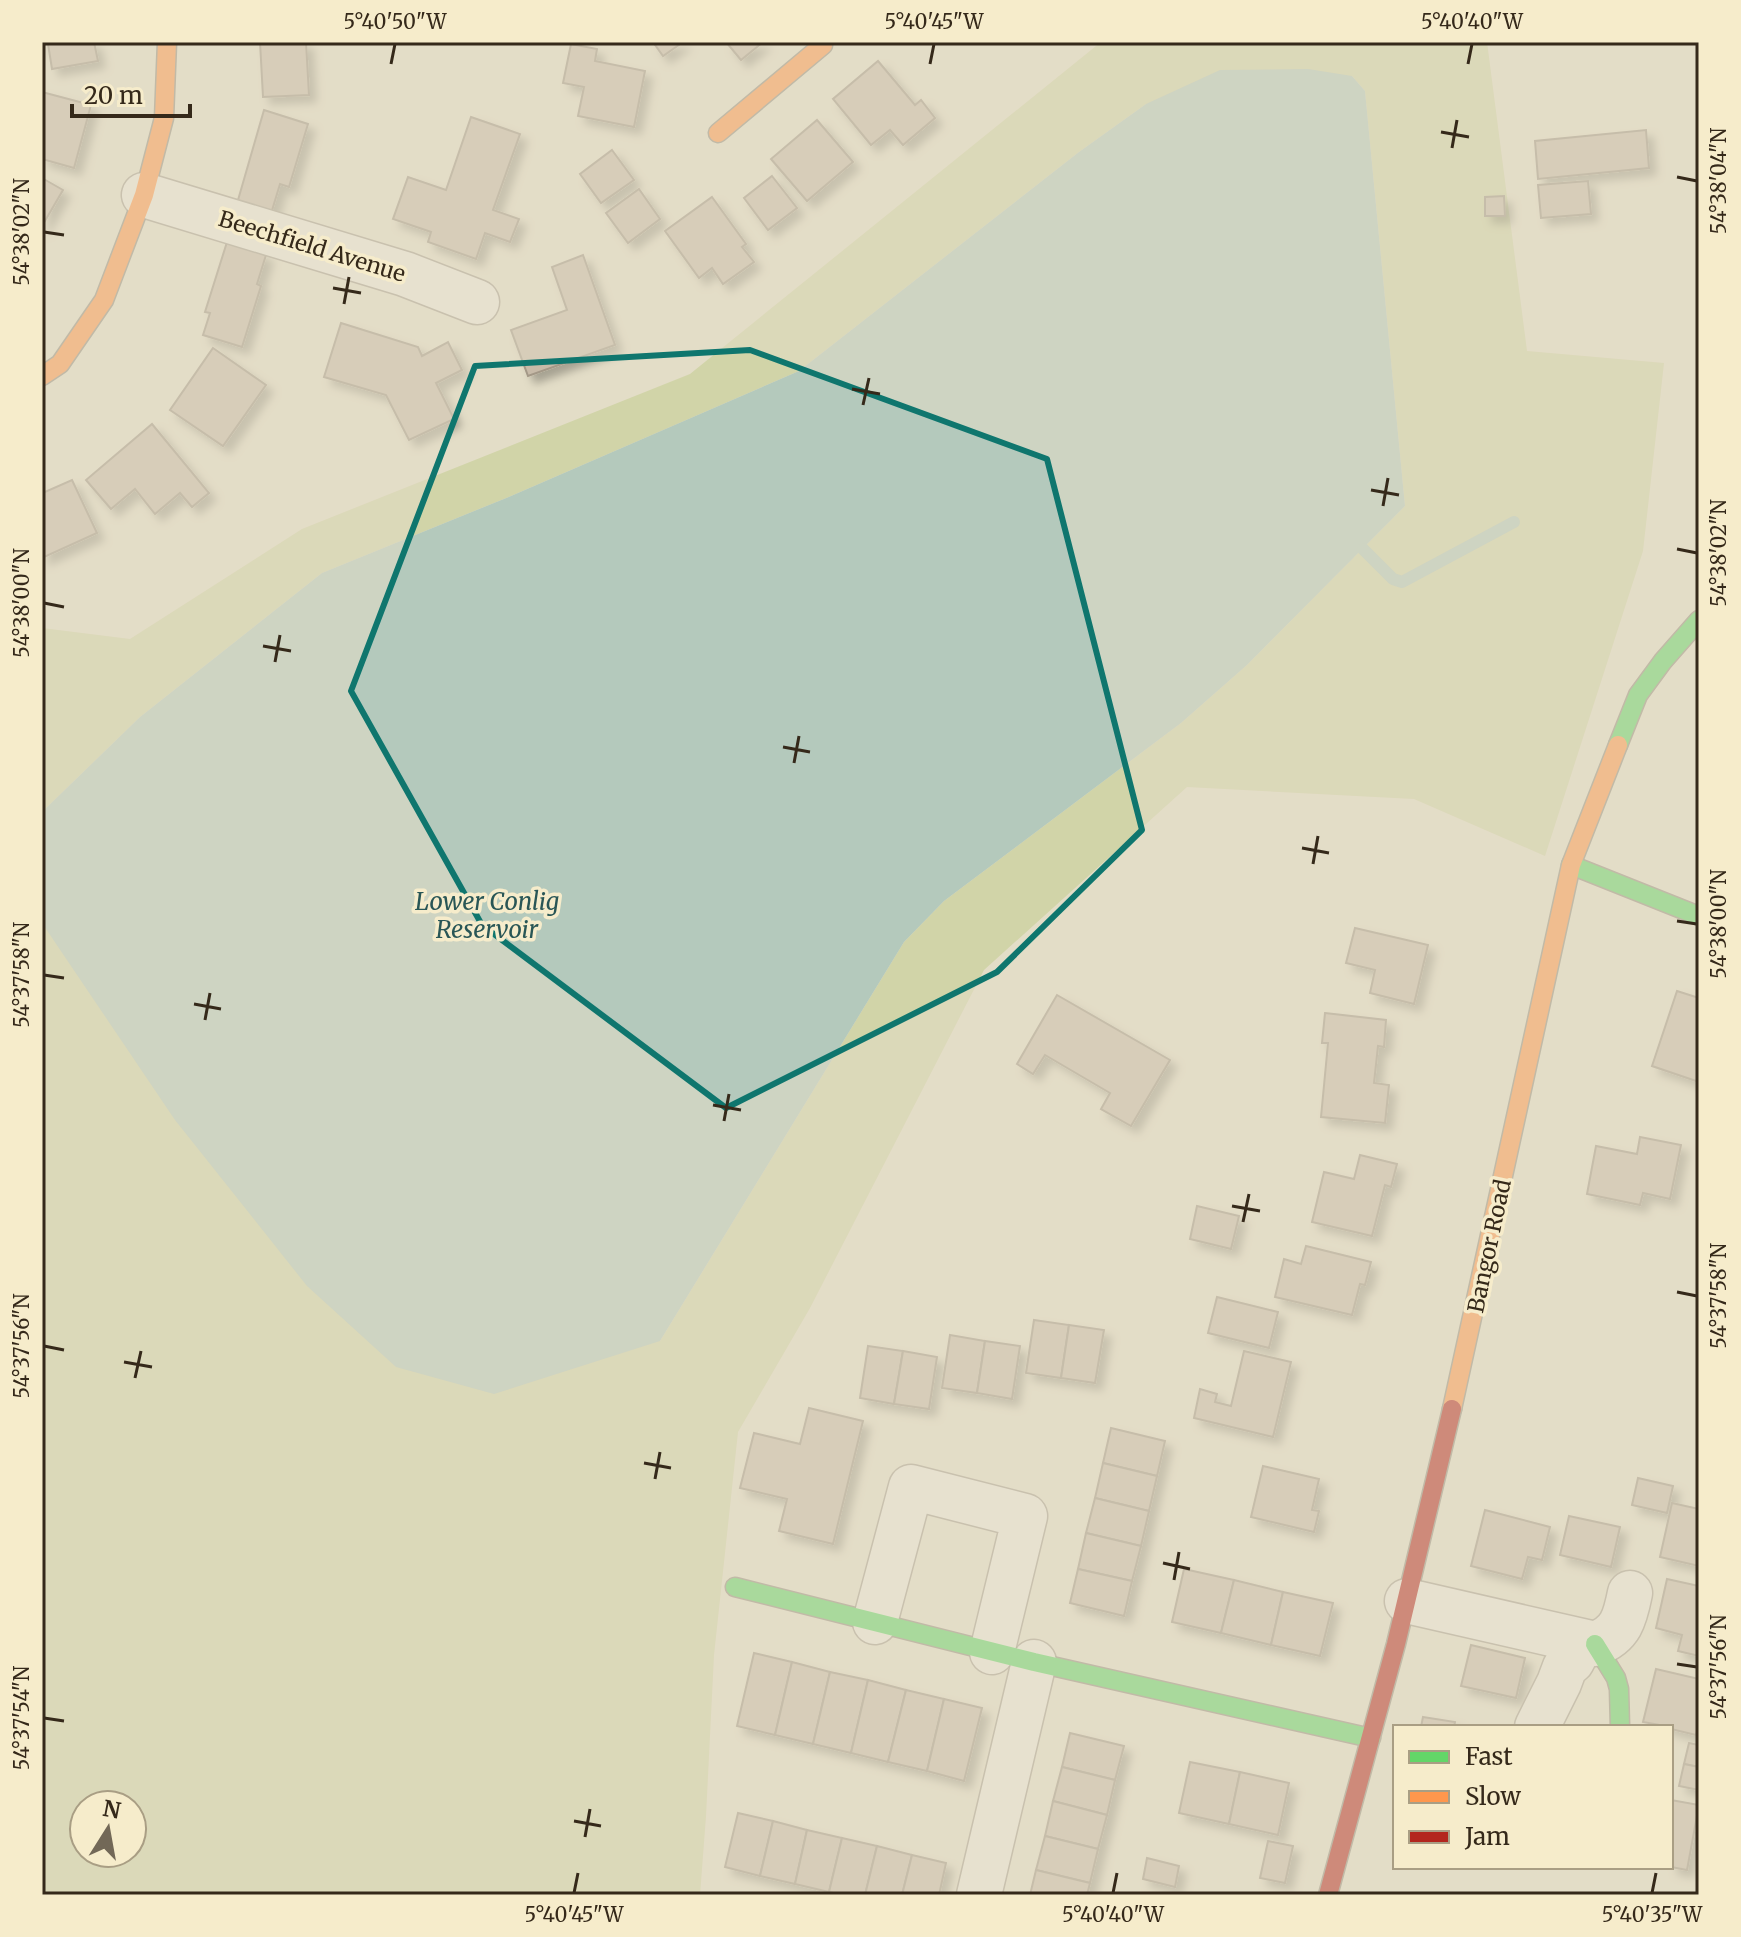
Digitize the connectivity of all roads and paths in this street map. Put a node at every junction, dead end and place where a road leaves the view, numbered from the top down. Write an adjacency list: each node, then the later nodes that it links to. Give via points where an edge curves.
1 (167, 42): 4 (street, via 164,118)
2 (823, 42): 3 (street)
3 (718, 133)
4 (144, 195): 5 (street, Beechfield Avenue, via 405,274); 6 (street, via 104,300 60,364)
5 (477, 302)
6 (42, 376)
7 (1699, 620): 8 (street, Bangor Road, via 1638,695)
8 (1571, 865): 9 (street); 12 (street, Bangor Road)
9 (1699, 916)
10 (735, 1587): 13 (street)
11 (1630, 1593): 14 (street, via 1617,1631 1602,1642)
12 (1407, 1601): 14 (street); 19 (street, Bangor Road)
13 (875, 1622): 15 (street); 15 (street, via 911,1487 925,1490 1025,1516)
14 (1589, 1643): 17 (street, via 1565,1667); 18 (street, via 1616,1678)
15 (992, 1652): 16 (street)
16 (1034, 1662): 19 (street); 20 (street)
17 (1538, 1725)
18 (1620, 1725)
19 (1371, 1738): 21 (street, Bangor Road)
20 (979, 1895)
21 (1328, 1895)

